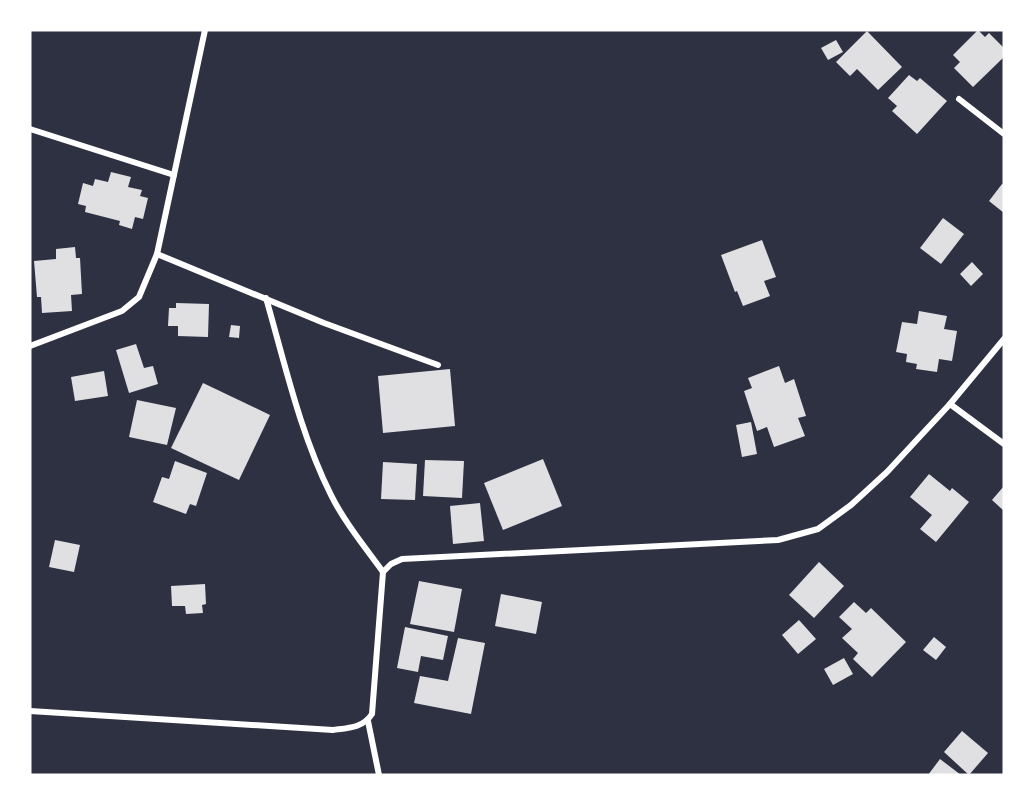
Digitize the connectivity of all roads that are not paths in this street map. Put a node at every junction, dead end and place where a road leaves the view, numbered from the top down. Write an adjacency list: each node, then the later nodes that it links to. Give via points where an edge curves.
1 (205, 30): 5 (street)
2 (959, 99): 4 (street)
3 (30, 129): 5 (street)
4 (1004, 134)
5 (174, 174): 6 (street)
6 (158, 254): 7 (street); 9 (street, via 139,297 122,311)
7 (266, 298): 10 (street); 13 (street, via 312,453 348,525)
8 (1004, 339): 11 (street)
9 (30, 346)
10 (438, 366)
11 (950, 404): 12 (street); 13 (street, via 887,472 818,529 778,540 402,559)
12 (1004, 444)
13 (382, 572): 15 (street, via 374,700)
14 (30, 711): 15 (street, via 333,730)
15 (368, 721): 16 (street)
16 (379, 775)

